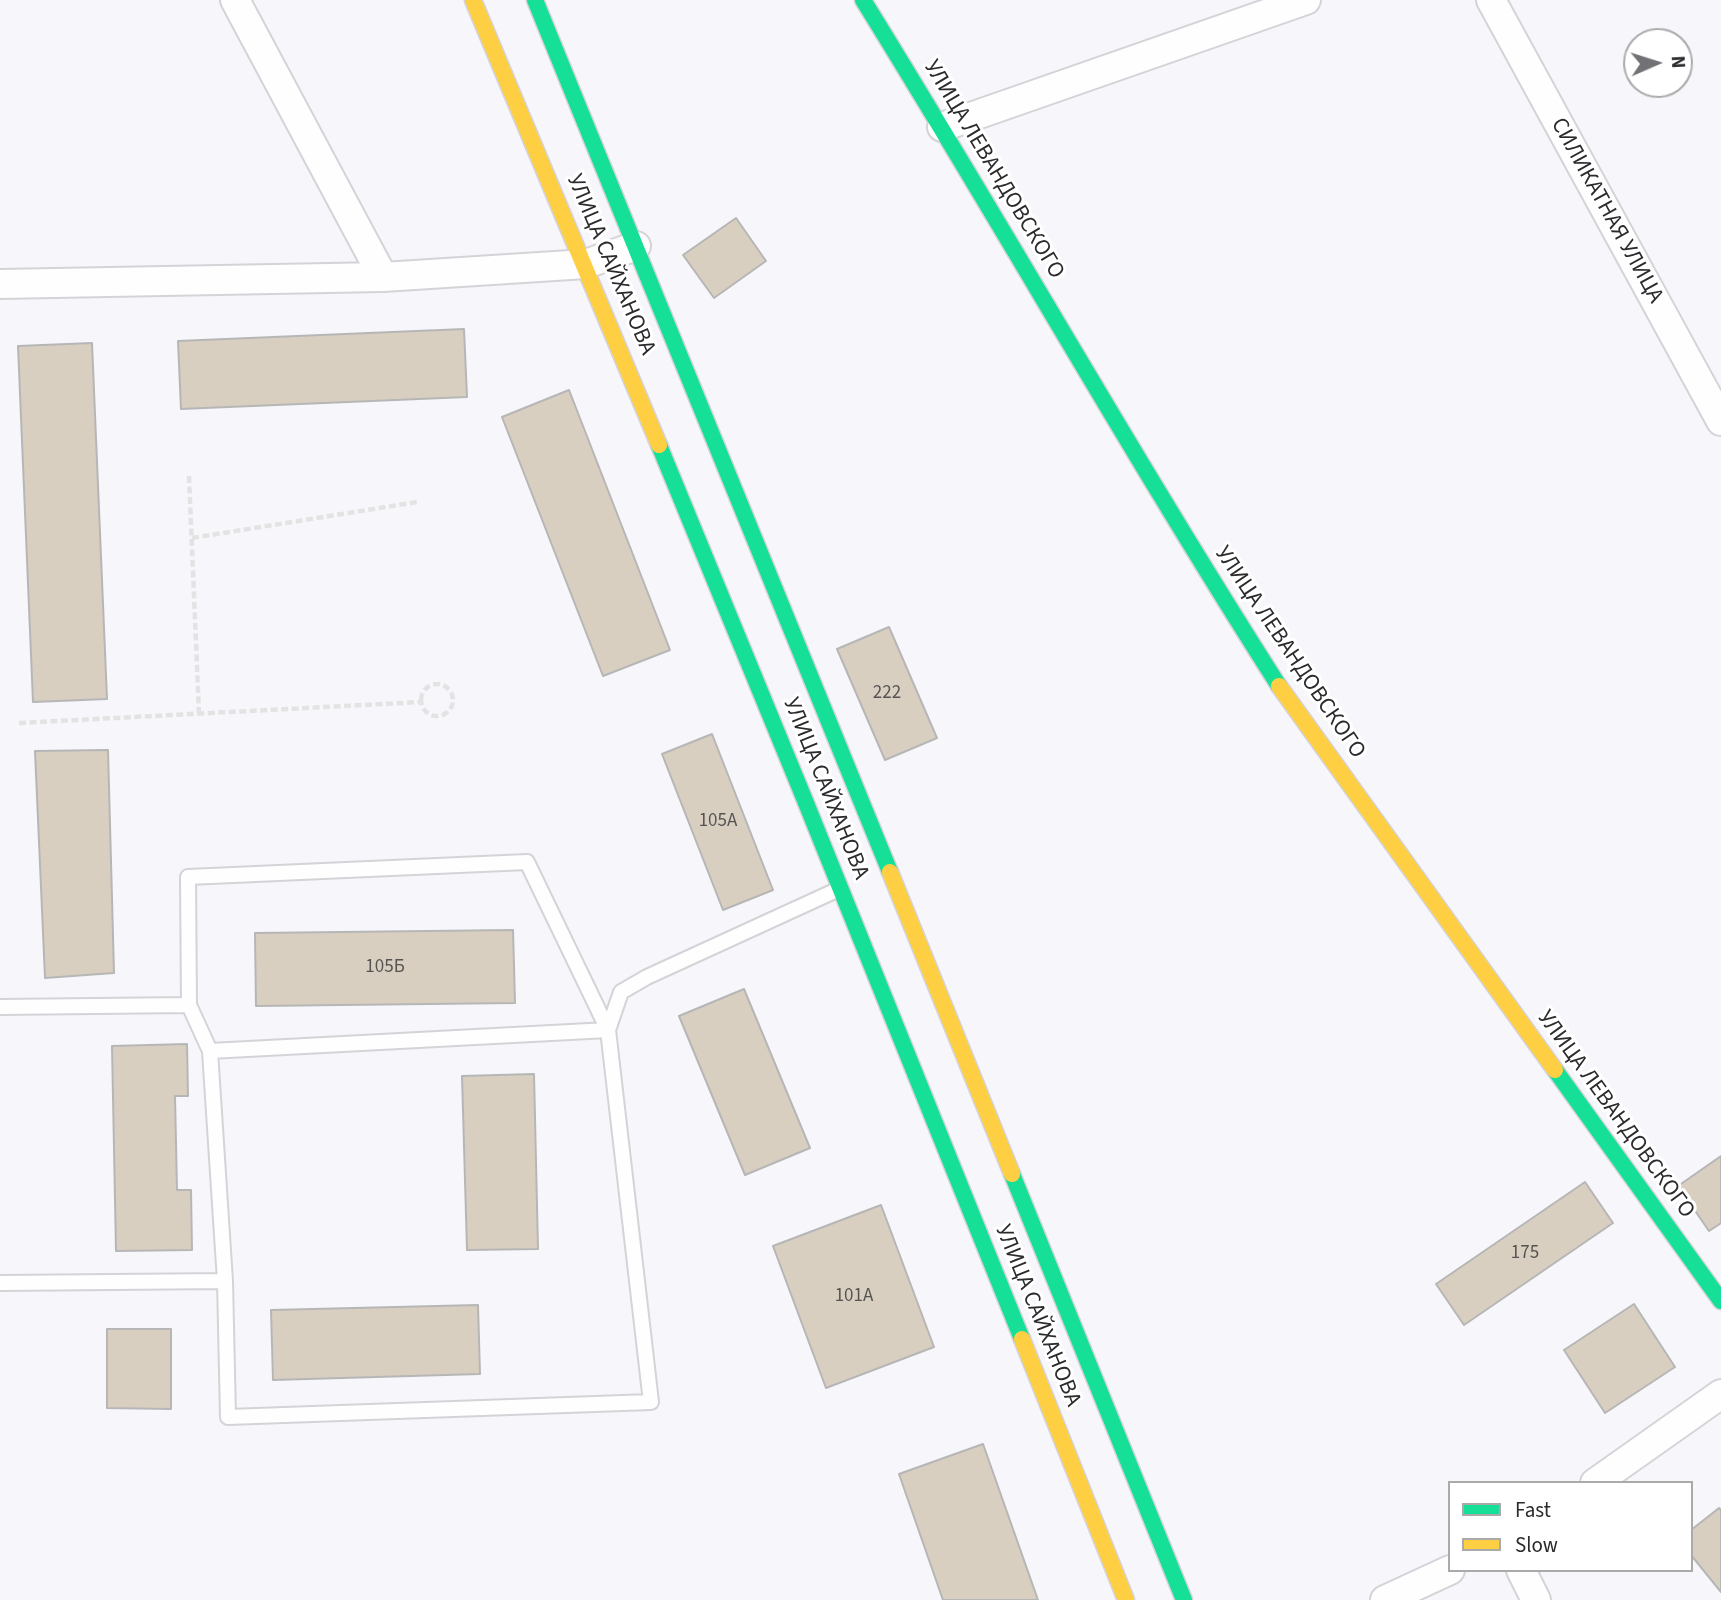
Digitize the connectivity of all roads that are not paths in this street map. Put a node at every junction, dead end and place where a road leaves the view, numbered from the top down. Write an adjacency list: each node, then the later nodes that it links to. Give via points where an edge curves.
1 (235, 0): 10 (street)
2 (473, 0): 9 (main road, УЛИЦА САЙХАНОВА)
3 (535, 0): 8 (main road, УЛИЦА САЙХАНОВА)
4 (863, 0): 7 (main road, УЛИЦА ЛЕВАНДОВСКОГО)
5 (1306, 0): 7 (street)
6 (1492, 0): 12 (street, СИЛИКАТНАЯ УЛИЦА)
7 (942, 127): 20 (main road, УЛИЦА ЛЕВАНДОВСКОГО, via 1209,576 1288,700)
8 (636, 246): 9 (street); 26 (main road, УЛИЦА САЙХАНОВА)
9 (586, 264): 10 (street); 13 (main road, УЛИЦА САЙХАНОВА)
10 (383, 277): 11 (street)
11 (0, 284)
12 (1721, 421)
13 (841, 888): 16 (lane, via 621,992); 25 (main road, УЛИЦА САЙХАНОВА)
14 (189, 1005): 15 (lane); 16 (lane, via 188,877 527,862); 17 (lane)
15 (0, 1007)
16 (608, 1030): 17 (lane); 18 (lane, via 651,1402 228,1417)
17 (210, 1051): 18 (lane)
18 (225, 1281): 19 (lane)
19 (0, 1283)
20 (1721, 1301)
21 (1721, 1394): 22 (street)
22 (1598, 1481)
23 (1448, 1571): 27 (street)
24 (1522, 1572): 28 (street)
25 (1126, 1600)
26 (1184, 1600)
27 (1385, 1600)
28 (1536, 1600)

